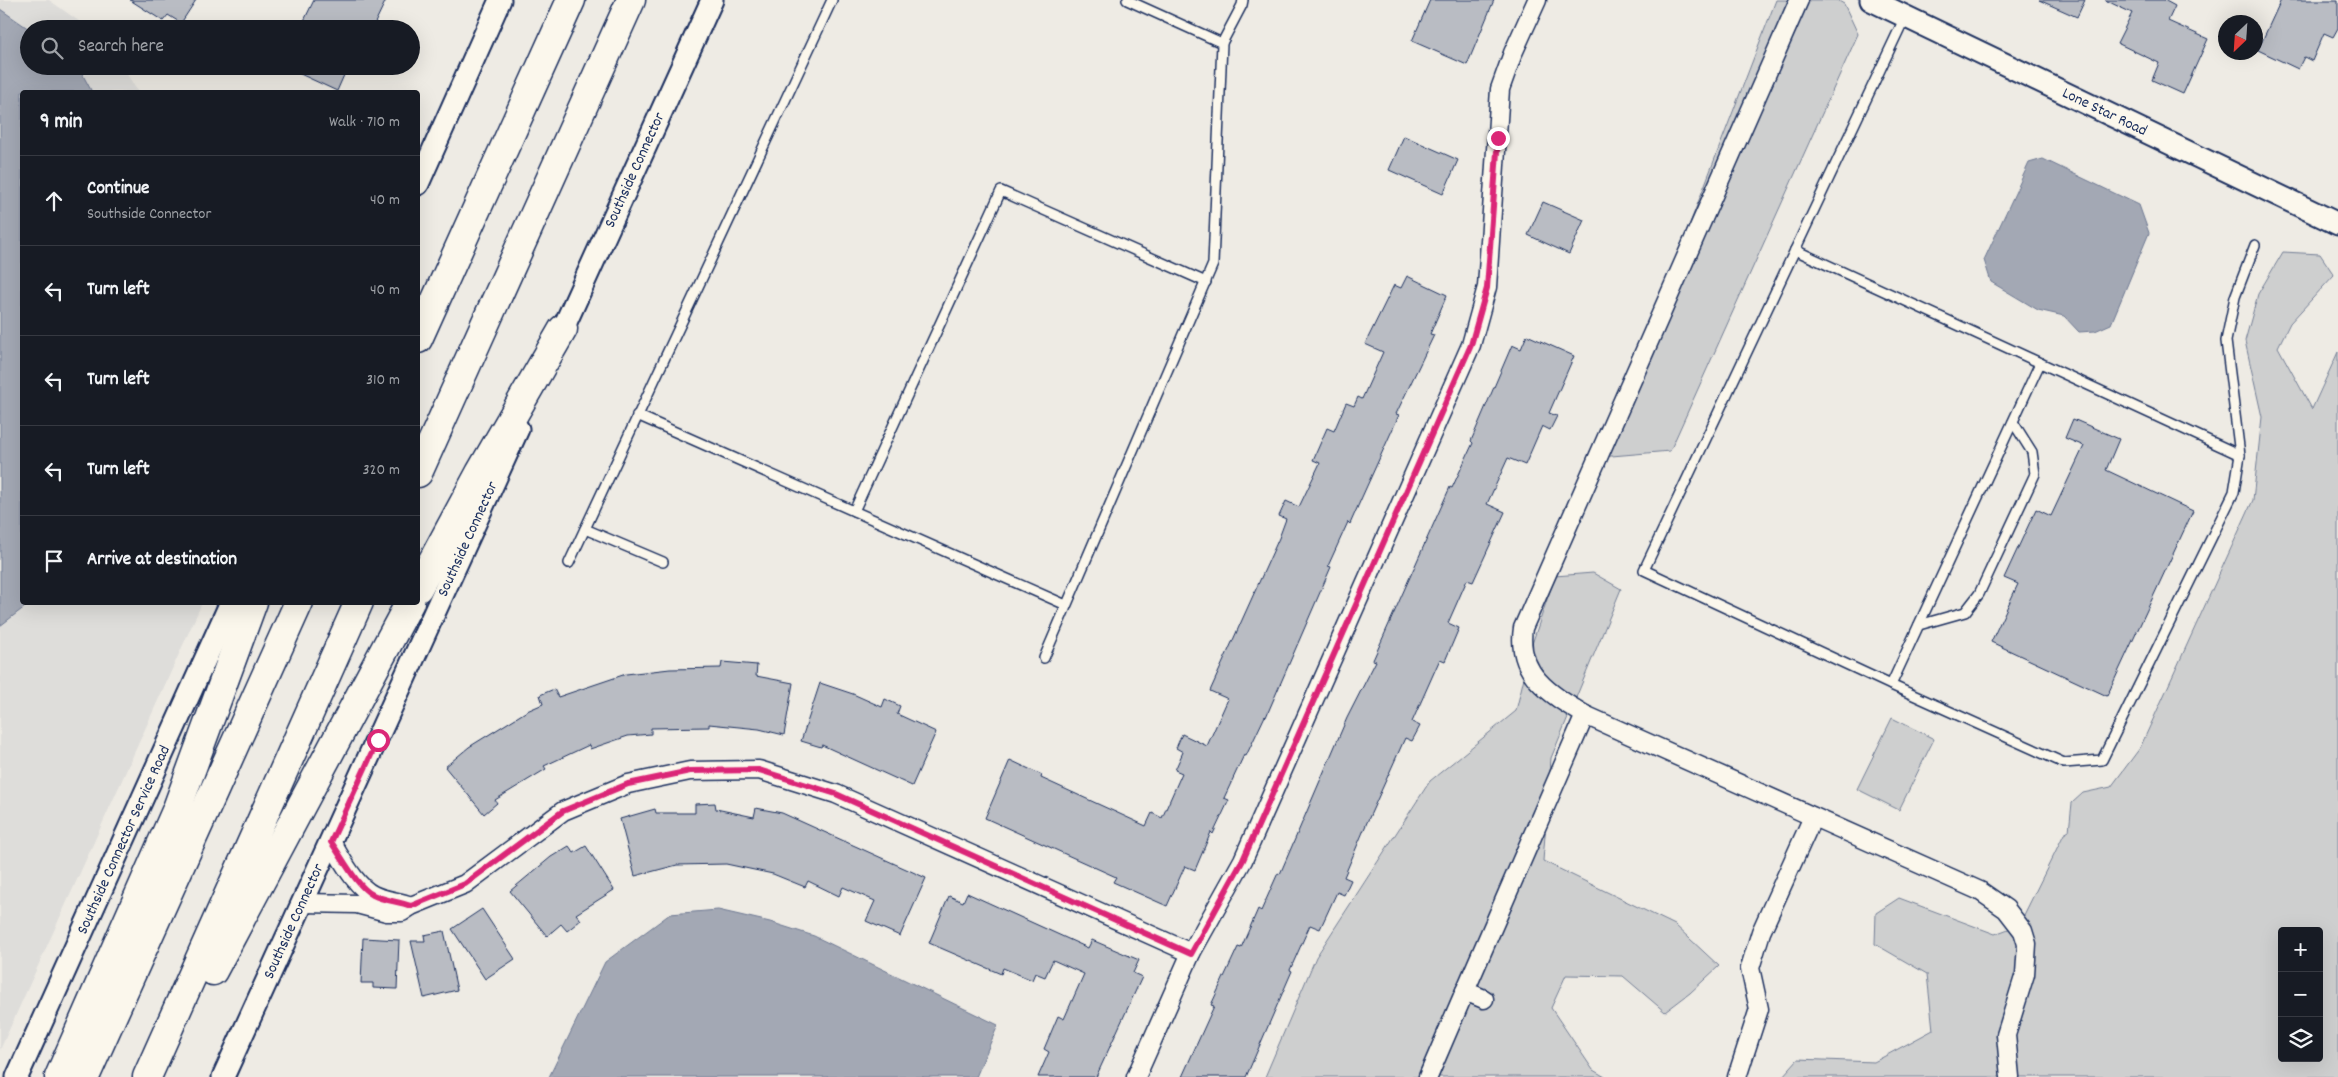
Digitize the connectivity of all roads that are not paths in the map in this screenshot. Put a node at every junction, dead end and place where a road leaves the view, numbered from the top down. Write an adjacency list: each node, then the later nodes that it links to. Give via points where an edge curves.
1 (500, 0): 13 (street)
2 (570, 0): 19 (highway)
3 (631, 0): 24 (highway)
4 (712, 0): 18 (street, Southside Connector)
5 (832, 0): 21 (lane)
6 (1127, 0): 12 (lane)
7 (1243, 0): 12 (lane)
8 (1537, 0): 44 (street, via 1512,53 1500,89 1487,288 1471,345 1243,860)
9 (1799, 0): 39 (street, via 1523,628 1520,645 1531,674 1552,696)
10 (1871, 0): 11 (street, Lone Star Road)
11 (1905, 16): 14 (street, Lone Star Road); 16 (lane)
12 (1222, 43): 17 (lane, via 1213,264)
13 (420, 180)
14 (2338, 224)
15 (2255, 245): 23 (lane, via 2234,297 2226,341)
16 (1795, 250): 20 (lane); 38 (lane, via 1644,570)
17 (1206, 282): 25 (lane, via 1001,191); 35 (lane)
18 (563, 329): 29 (highway); 41 (street, Southside Connector)
19 (420, 335)
20 (2040, 363): 22 (lane); 23 (lane)
21 (637, 416): 25 (lane); 26 (lane)
22 (2013, 422): 36 (lane); 36 (lane, via 2032,452 2035,474 1979,594 1965,612)
23 (2240, 455): 38 (lane, via 2234,492 2102,760 2064,763)
24 (420, 469)
25 (854, 511): 35 (lane)
26 (585, 529): 27 (lane); 28 (lane)
27 (663, 562)
28 (569, 563)
29 (420, 584)
30 (230, 605): 48 (street, Southside Connector Service Road)
31 (252, 605): 49 (highway, via 176,811)
32 (298, 605): 50 (highway)
33 (358, 605): 47 (highway)
34 (408, 605): 47 (highway, via 205,985)
35 (1066, 605): 37 (lane)
36 (1919, 625): 38 (lane)
37 (1044, 658)
38 (1891, 686)
39 (1585, 716): 40 (street); 45 (street)
40 (1813, 817): 55 (street, via 1761,932 1750,968 1759,1009); 56 (street, via 1980,891 2012,916 2023,931 2027,944 2025,974 2006,1034)
41 (331, 842): 42 (street, Southside Connector); 43 (street, via 371,894)
42 (303, 903): 43 (street, via 357,904 388,912 402,912); 52 (street, Southside Connector)
43 (411, 906): 44 (street, via 465,884 563,811 628,784 690,771 759,770 836,794)
44 (1191, 954): 53 (street)
45 (1466, 991): 46 (street); 54 (street)
46 (1484, 1000)
47 (169, 1030): 51 (highway)
48 (17, 1077)
49 (59, 1077)
50 (85, 1077)
51 (147, 1077)
52 (223, 1077)
53 (1136, 1077)
54 (1428, 1077)
55 (1737, 1077)
56 (2010, 1077)

